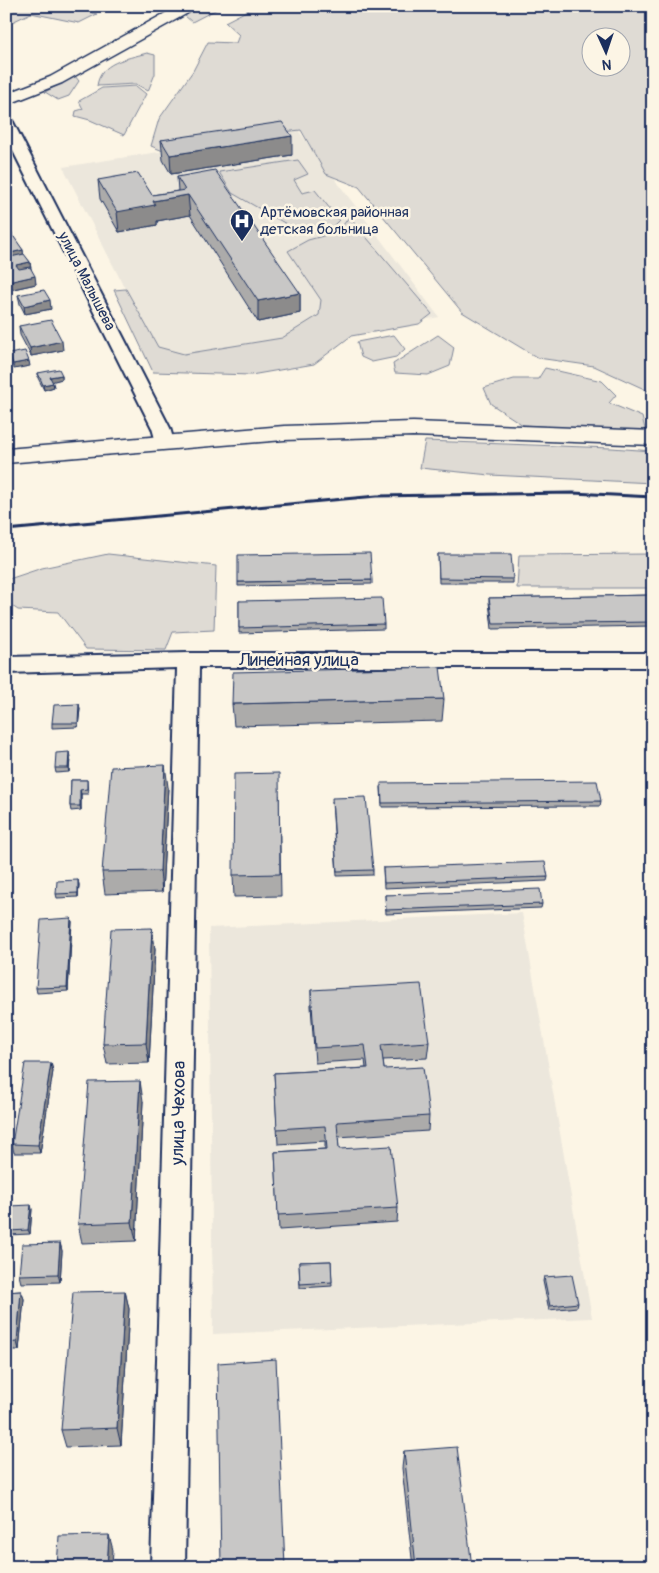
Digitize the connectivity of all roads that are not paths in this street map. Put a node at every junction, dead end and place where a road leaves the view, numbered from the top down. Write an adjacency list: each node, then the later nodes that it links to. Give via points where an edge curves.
1 (190, 6): 2 (main road, via 64,76)
2 (6, 100)
3 (6, 122): 5 (street, улица Малышева, via 161,428)
4 (653, 438): 5 (main road, via 413,429 284,433)
5 (164, 442): 6 (main road)
6 (6, 456)
7 (188, 660): 8 (street, Линейная улица); 9 (street, Линейная улица); 10 (street, улица Чехова)
8 (653, 660)
9 (6, 665)
10 (168, 1567)

